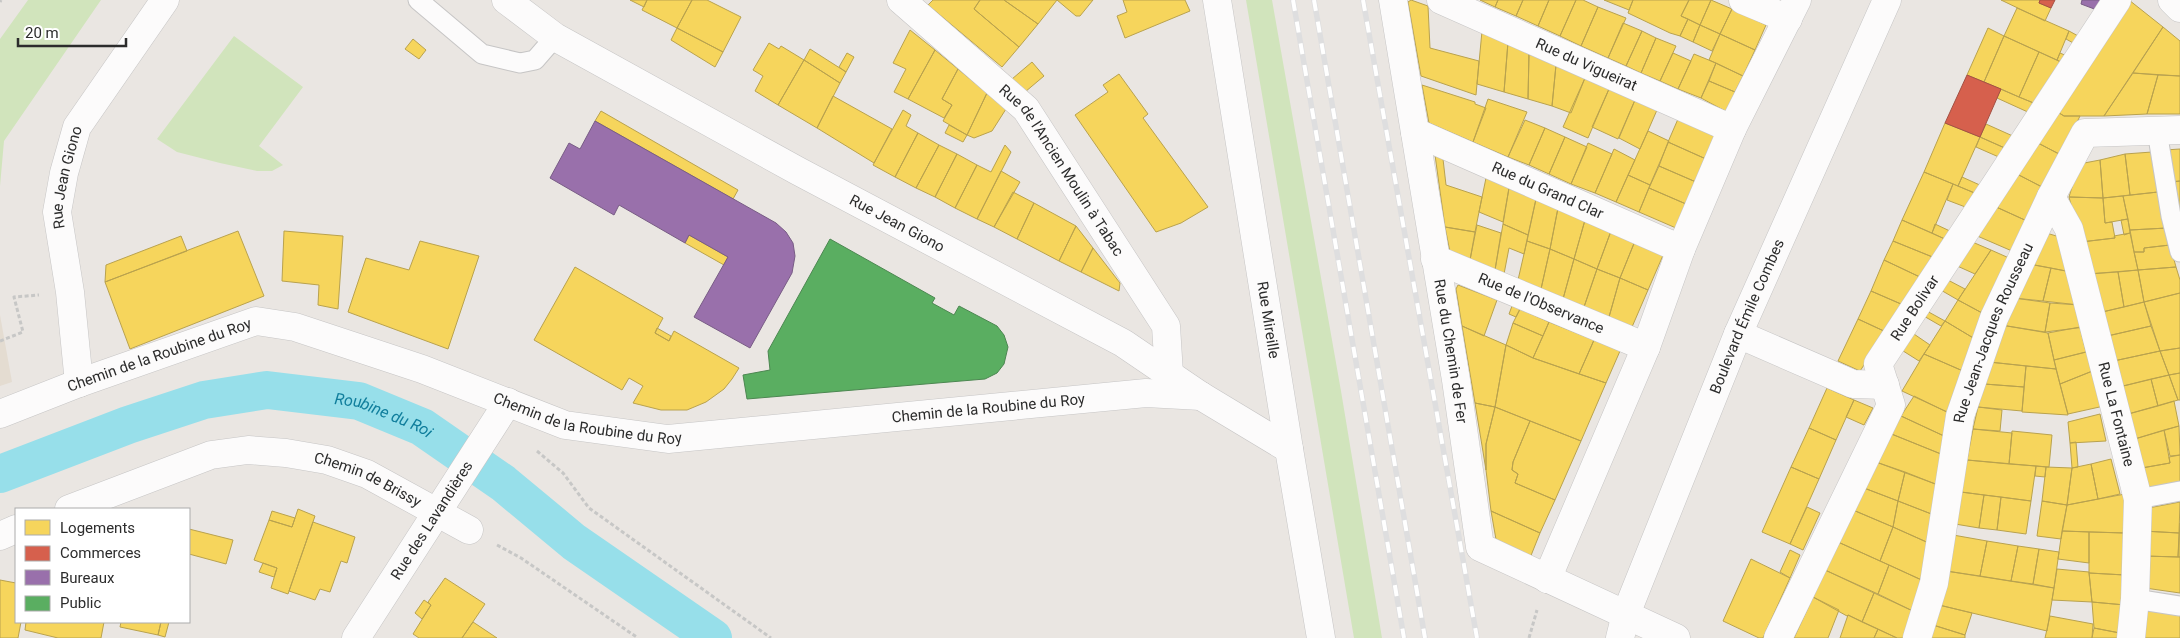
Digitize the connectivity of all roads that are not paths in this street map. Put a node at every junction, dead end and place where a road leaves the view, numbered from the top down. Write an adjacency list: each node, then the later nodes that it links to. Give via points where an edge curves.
1 (165, 0): 25 (street, Rue Jean Giono, via 77,127 64,173 58,212)
2 (418, 0): 14 (lane, via 482,54 520,63 535,60)
3 (506, 0): 14 (street, Rue Jean Giono)
4 (901, 0): 24 (street, Rue de l'Ancien Moulin à Tabac, via 1026,109 1166,326)
5 (1217, 0): 30 (street, Rue Mireille)
6 (1393, 0): 17 (street, Rue du Chemin de Fer)
7 (1441, 0): 15 (street, Rue du Vigueirat)
8 (1743, 0): 13 (street)
9 (1887, 0): 22 (street, Boulevard Émile Combes)
10 (2117, 0): 26 (street, Rue Bolivar, via 1878,364)
11 (2172, 0): 12 (street)
12 (2180, 8)
13 (1792, 10): 15 (street)
14 (555, 37): 24 (street, Rue Jean Giono, via 1123,344)
15 (1732, 129): 19 (street)
16 (2168, 130): 18 (street, Rue Jean-Jacques Rousseau, via 2085,133); 20 (lane, via 2171,216)
17 (1415, 132): 19 (street, Rue du Grand Clar); 21 (street, Rue du Chemin de Fer)
18 (2051, 197): 32 (street, Rue La Fontaine, via 2069,230); 46 (street, Rue Jean-Jacques Rousseau, via 1994,318 1960,416 1934,583)
19 (1680, 249): 23 (street)
20 (2180, 252)
21 (1435, 259): 23 (street, Rue de l'Observance); 38 (street, Rue du Chemin de Fer, via 1480,547)
22 (1738, 334): 26 (street, via 1853,384); 41 (street, Boulevard Émile Combes)
23 (1646, 347): 38 (street)
24 (1169, 374): 27 (street, Rue Jean Giono)
25 (79, 383): 28 (street, Chemin de la Roubine du Roy); 29 (street, Chemin de la Roubine du Roy, via 256,321 295,327 422,369)
26 (1885, 385): 45 (street, Rue Bolivar, via 1891,404)
27 (1202, 396): 29 (street, Chemin de la Roubine du Roy, via 1146,393 668,439); 30 (street, Rue Jean Giono)
28 (0, 414)
29 (499, 416): 33 (street, Rue des Lavandières)
30 (1289, 449): 43 (street, Rue Mireille)
31 (2180, 491): 32 (lane)
32 (2138, 499): 39 (street, Rue La Fontaine)
33 (440, 506): 34 (street, Chemin de Brissy, via 327,460 248,450 211,455); 36 (street, Chemin de Brissy); 42 (street, Rue des Lavandières)
34 (72, 508)
35 (15, 529): 37 (street)
36 (469, 530)
37 (0, 536)
38 (1547, 579): 41 (street, Rue du Chemin de Fer)
39 (2135, 599): 40 (lane); 47 (street, Rue La Fontaine)
40 (2180, 606)
41 (1623, 626): 44 (street, Rue du Chemin de Fer)
42 (356, 638)
43 (1322, 638)
44 (1676, 638)
45 (1778, 638)
46 (1917, 638)
47 (2131, 638)

